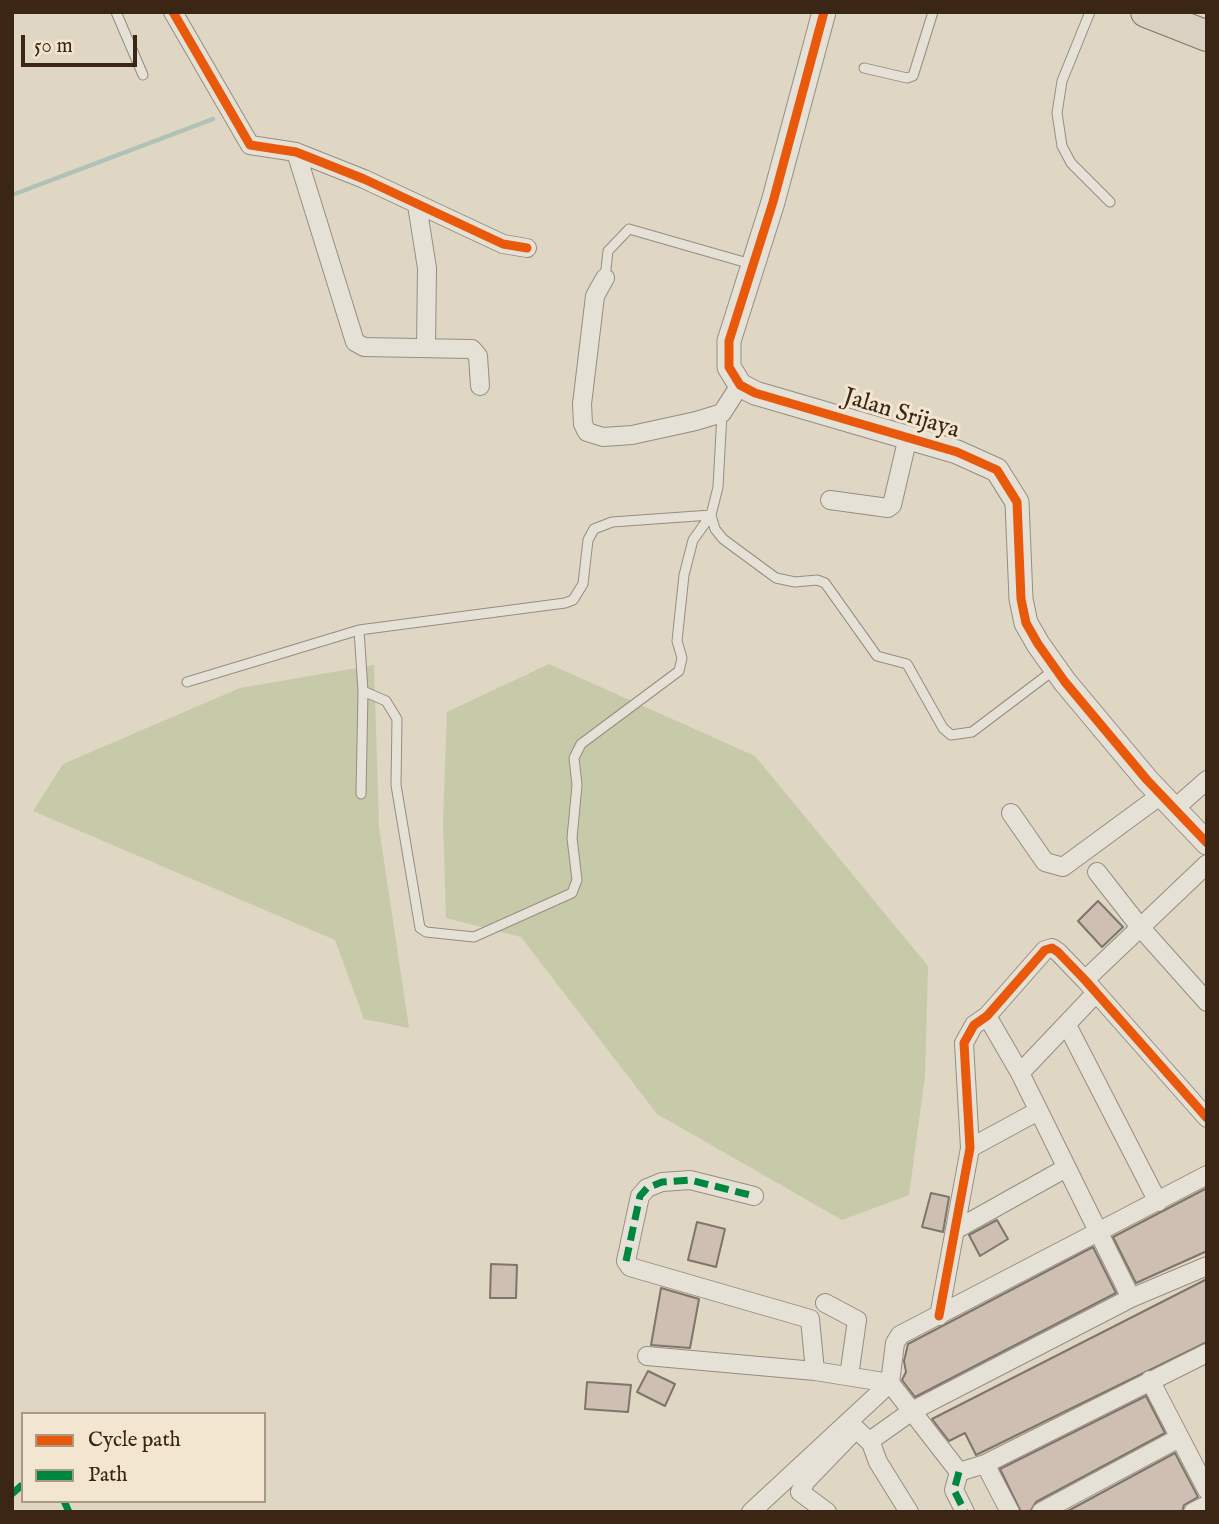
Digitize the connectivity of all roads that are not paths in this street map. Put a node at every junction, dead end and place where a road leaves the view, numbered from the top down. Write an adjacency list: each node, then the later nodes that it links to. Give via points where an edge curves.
1 (116, 12): 9 (lane)
2 (173, 12): 10 (street, via 250,145)
3 (824, 12): 14 (street)
4 (933, 12): 8 (lane, via 912,76)
5 (1090, 12): 11 (lane, via 1062,81 1057,113 1062,146 1071,163)
6 (1146, 12): 7 (highway)
7 (1207, 36)
8 (864, 68)
9 (143, 75)
10 (296, 152): 12 (street); 16 (street, via 355,342 363,347)
11 (1110, 202)
12 (417, 205): 13 (street, via 503,244); 16 (street, via 427,268)
13 (527, 248)
14 (753, 265): 15 (lane, via 629,229 608,250); 17 (street, via 729,341 729,367)
15 (605, 278): 19 (street, via 596,296 583,404 587,432 603,437 632,435)
16 (426, 346): 18 (street, via 474,350)
17 (740, 385): 19 (street); 20 (street, Jalan Srijaya)
18 (480, 386)
19 (722, 413): 22 (lane, via 718,488)
20 (908, 437): 21 (street, via 892,505); 24 (street, Jalan Srijaya, via 985,462 1006,480 1017,502 1026,623)
21 (830, 500)
22 (711, 515): 23 (lane, via 612,522 594,529 589,534 583,584 573,600 565,603); 24 (lane, via 723,539 776,578 825,583 877,656 908,664 951,735 972,732); 26 (lane, via 688,554 677,641 682,658 679,671 581,744 574,758 577,786 572,838 577,880 565,897 474,937 420,928 396,785 397,719 386,701)
23 (359, 630): 25 (lane); 26 (lane)
24 (1055, 669): 29 (street, Jalan Srijaya)
25 (187, 682)
26 (363, 691): 28 (lane)
27 (1207, 780): 29 (street)
28 (361, 794)
29 (1168, 802): 30 (street, via 1063,867 1045,862); 31 (street, Jalan Srijaya)
30 (1011, 813)
31 (1207, 843)
32 (1207, 864): 34 (street)
33 (1097, 872): 34 (street)
34 (1140, 927): 35 (street); 36 (street)
35 (1090, 987): 37 (street, via 1058,952 1048,948); 38 (street); 41 (street)
36 (1207, 1002)
37 (987, 1016): 39 (street); 42 (street, via 974,1025 963,1049)
38 (1067, 1025): 39 (street); 46 (street)
39 (1020, 1073): 40 (street)
40 (1038, 1111): 42 (street); 43 (street)
41 (1207, 1118)
42 (970, 1148): 47 (street)
43 (1066, 1168): 47 (street); 48 (street)
44 (1207, 1175): 46 (street)
45 (754, 1196): 55 (street, via 690,1180 647,1188 640,1196 626,1261 630,1267 810,1319)
46 (1158, 1202): 48 (street)
47 (957, 1229): 52 (street)
48 (1099, 1234): 50 (street); 52 (street)
49 (1207, 1266): 50 (street)
50 (1131, 1298): 59 (street)
51 (825, 1303): 56 (street, via 857,1320)
52 (939, 1316): 58 (street, via 897,1338)
53 (1207, 1353): 57 (street)
54 (647, 1356): 55 (street)
55 (815, 1371): 56 (street)
56 (849, 1376): 58 (street)
57 (1150, 1380): 60 (street); 62 (street)
58 (890, 1382): 59 (street); 66 (street)
59 (912, 1412): 61 (street); 63 (street)
60 (1179, 1438): 64 (street); 71 (street)
61 (871, 1443): 67 (street, via 856,1429 806,1481 800,1492); 68 (street)
62 (985, 1464): 63 (street); 70 (street)
63 (959, 1472): 69 (street, via 954,1490)
64 (1207, 1490)
65 (1207, 1505): 72 (street)
66 (751, 1512)
67 (827, 1512)
68 (909, 1512)
69 (965, 1512)
70 (1010, 1512)
71 (1041, 1512)
72 (1193, 1512)

